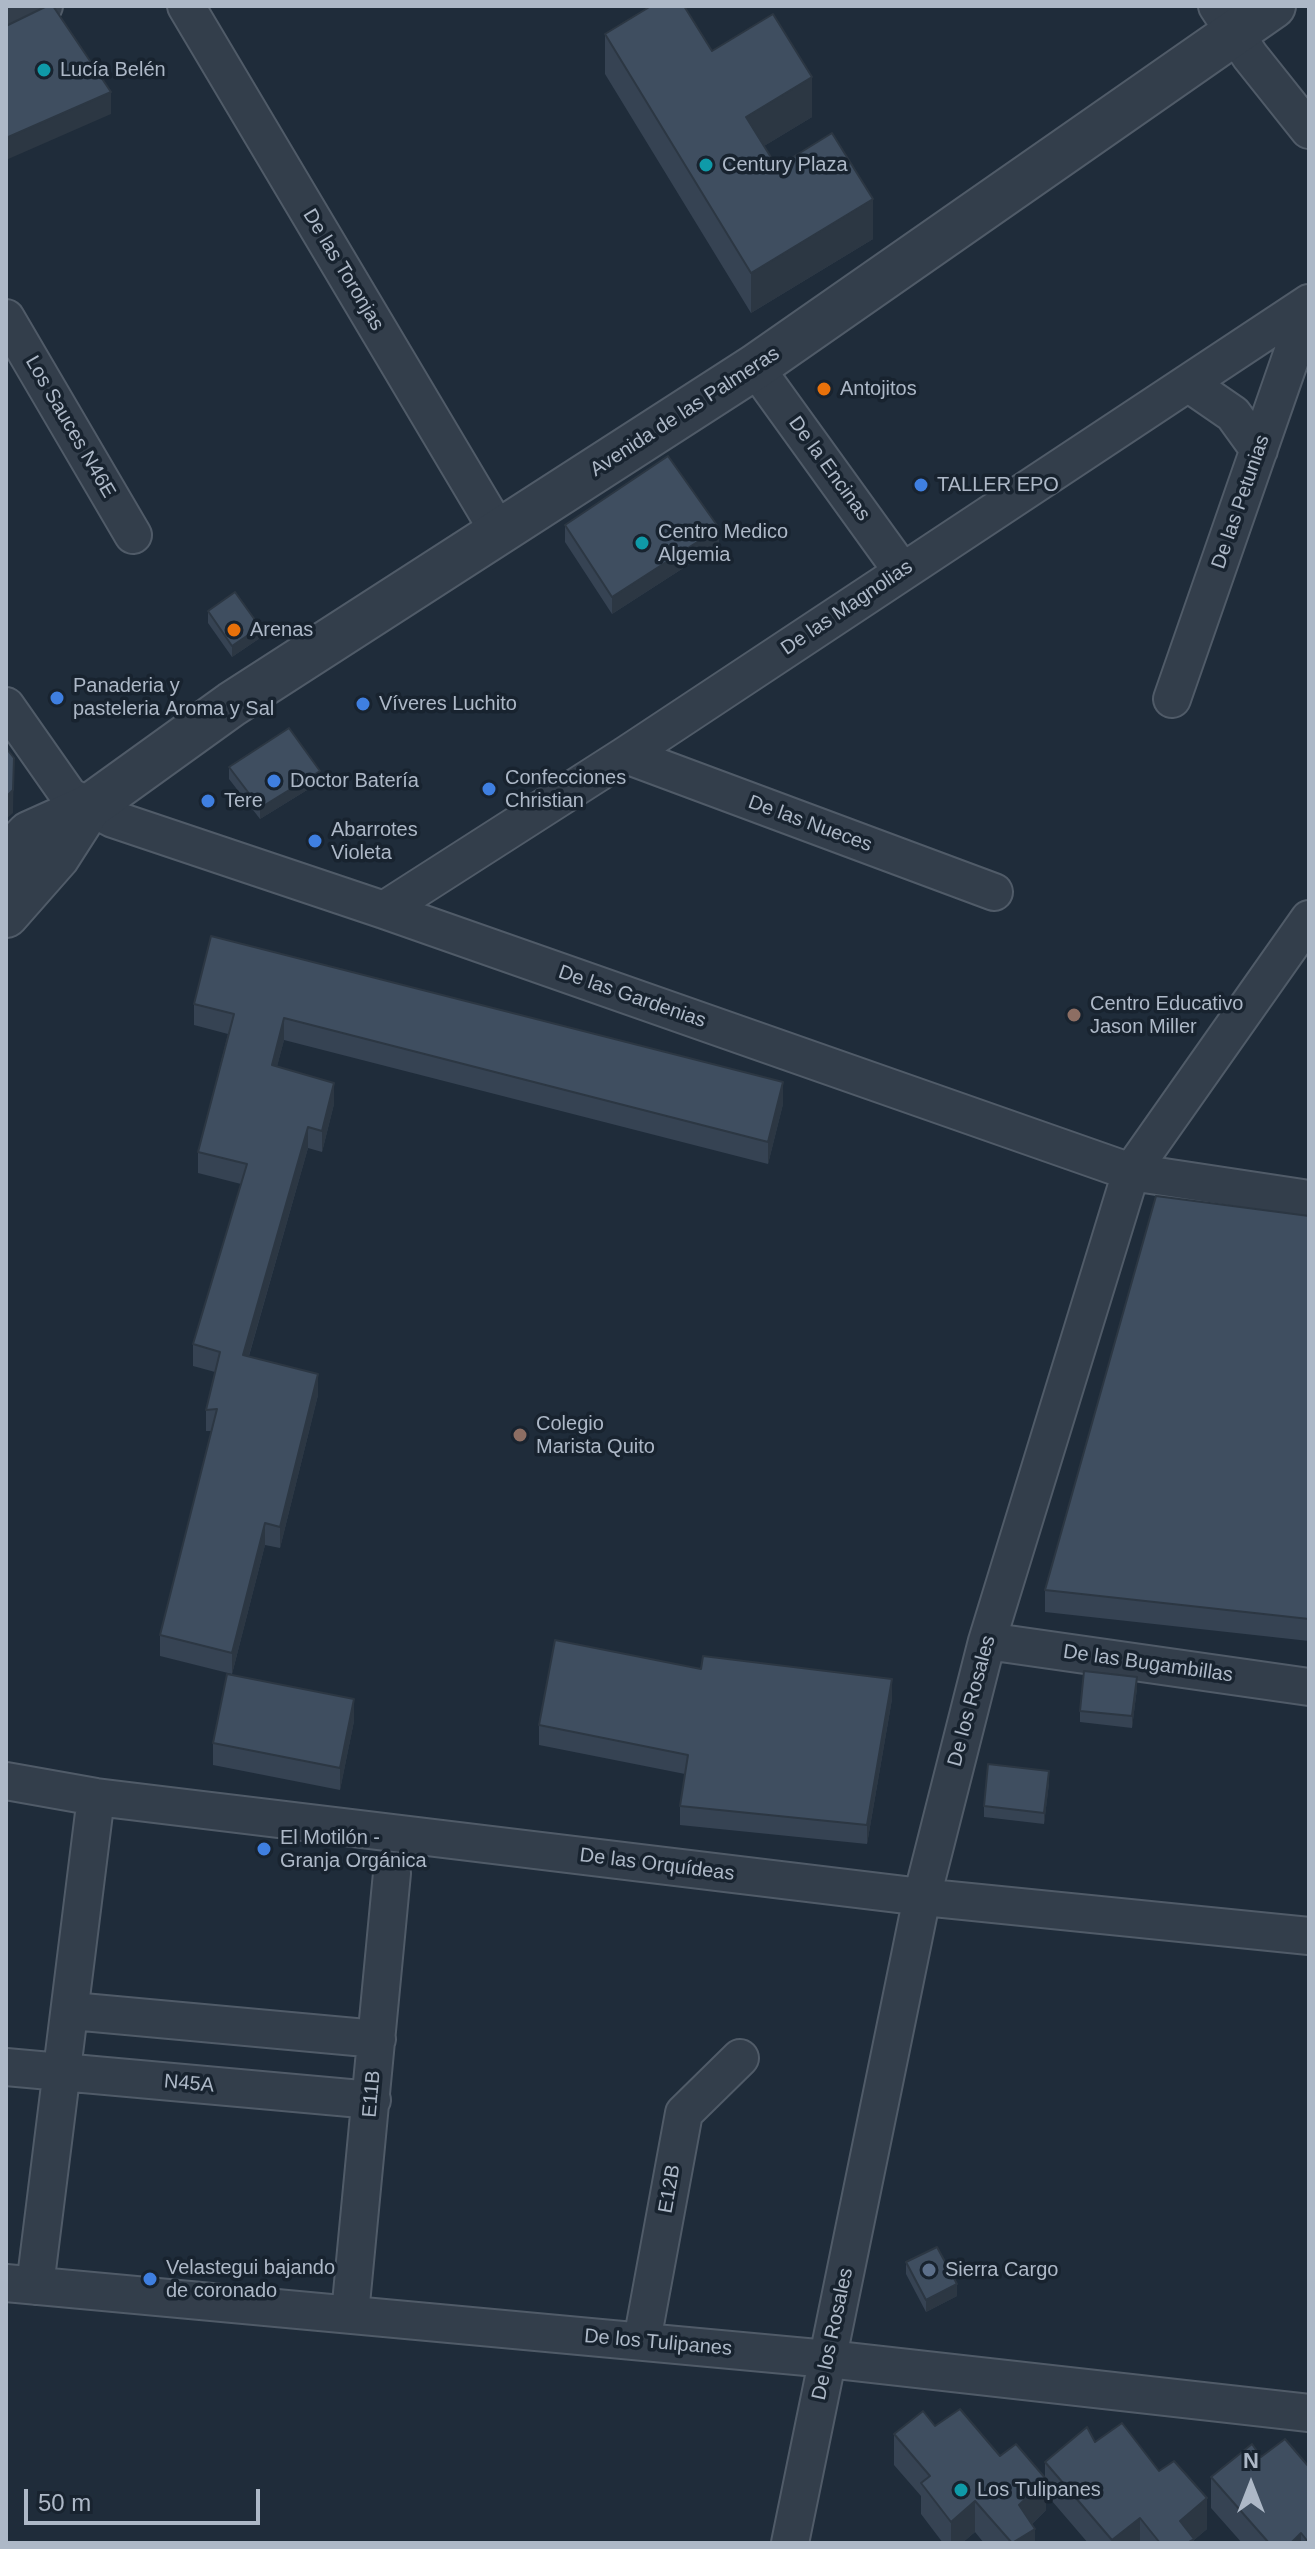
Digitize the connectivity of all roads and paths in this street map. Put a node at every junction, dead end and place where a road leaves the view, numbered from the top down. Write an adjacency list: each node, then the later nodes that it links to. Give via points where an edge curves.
1 (44, 6): 5 (street)
2 (186, 6): 12 (street, De las Toronjas)
3 (1273, 6): 4 (street, Avenida de las Palmeras)
4 (1226, 20): 6 (street); 9 (street, Avenida de las Palmeras)
5 (6, 27)
6 (1309, 130)
7 (1309, 304): 10 (street, De las Magnolias); 11 (street, De las Petunias)
8 (6, 318): 13 (street, Los Sauces N46E)
9 (755, 367): 12 (street, Avenida de las Palmeras); 14 (street, De la Encinas)
10 (1188, 383): 11 (street, via 1233,414); 14 (street, De las Magnolias)
11 (1259, 450): 15 (street, De las Petunias)
12 (500, 534): 18 (street, Avenida de las Palmeras, via 232,704)
13 (133, 535)
14 (902, 571): 17 (street, De las Magnolias)
15 (1172, 699)
16 (6, 706): 18 (street, De las Gardenias, via 69,796)
17 (626, 755): 20 (street, De las Nueces); 21 (street, De las Magnolias)
18 (89, 807): 19 (street, Avenida de las Palmeras, via 29,834); 21 (street, De las Gardenias); 22 (street, Avenida de las Palmeras, via 57,857)
19 (6, 858)
20 (994, 892)
21 (384, 910): 24 (street, De las Gardenias)
22 (6, 915)
23 (1309, 919): 24 (street, De los Rosales)
24 (1131, 1172): 25 (street, De las Gardenias); 26 (street, De los Rosales)
25 (1309, 1199)
26 (987, 1641): 27 (street, De las Bugambillas); 31 (street, De los Rosales)
27 (1309, 1687)
28 (6, 1781): 29 (street, De las Orquídeas)
29 (96, 1797): 31 (street, De las Orquídeas); 33 (street)
30 (392, 1873): 34 (street, E11B)
31 (922, 1897): 32 (street, De las Orquídeas); 42 (street, De los Rosales)
32 (1309, 1936)
33 (72, 2011): 34 (street); 37 (street)
34 (377, 2039): 38 (street, E11B)
35 (740, 2058): 41 (street, E12B, via 684,2113)
36 (6, 2067): 37 (street, N45A)
37 (65, 2073): 38 (street, N45A); 39 (street)
38 (372, 2100): 40 (street, E11B)
39 (21, 2285): 40 (street, De los Tulipanes)
40 (350, 2314): 41 (street, De los Tulipanes)
41 (642, 2341): 42 (street, De los Tulipanes)
42 (828, 2359): 43 (street, De los Tulipanes); 44 (street, De los Rosales)
43 (1309, 2413)
44 (790, 2543)

